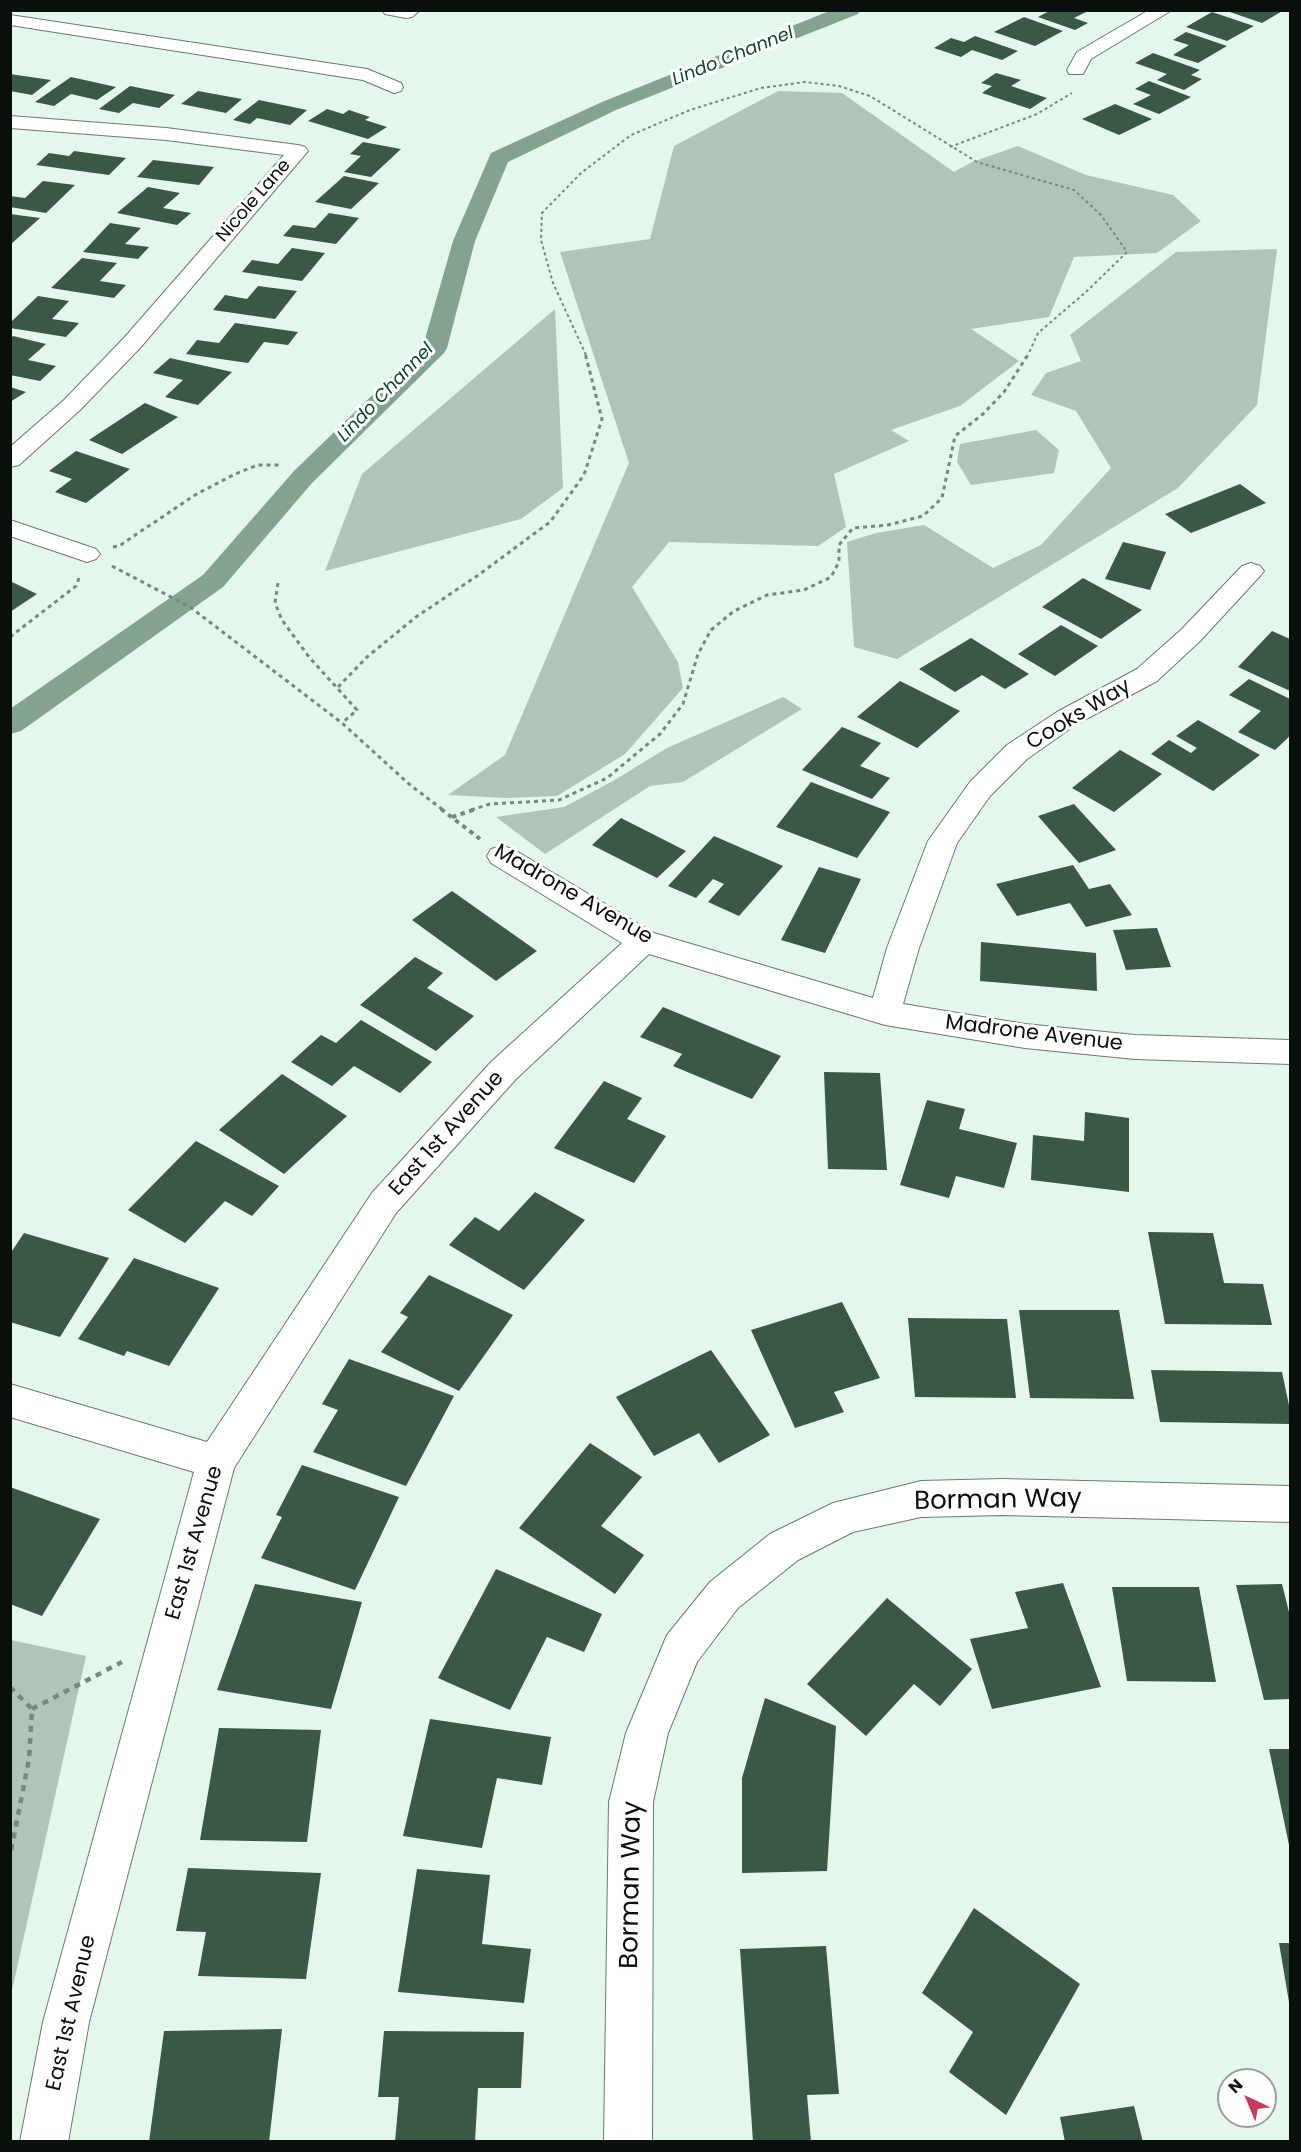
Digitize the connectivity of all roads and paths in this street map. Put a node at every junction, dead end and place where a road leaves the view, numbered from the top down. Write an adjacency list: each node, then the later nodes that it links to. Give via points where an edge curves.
1 (1163, 10): 3 (street, via 1084,56)
2 (10, 20): 4 (street, via 367,75)
3 (1076, 70): 6 (path, via 1073,93 1037,114)
4 (394, 87)
5 (13, 125): 7 (street, Nicole Lane, via 166,134 298,151 132,343 72,405)
6 (950, 147): 15 (path, via 870,96 838,86 805,82 761,88 690,110 631,135 581,173 542,213 541,240 553,283 589,362 602,419 584,475 550,522 416,617); 17 (path, via 977,162 1074,190 1101,215 1127,252 1038,333 1004,392 955,436 942,498 923,516 853,528 839,545 839,562 831,577 804,590 767,595 734,610 711,630 698,654 683,704 660,734 607,778 559,800 490,804)
7 (10, 460)
8 (279, 465): 10 (path, via 258,465 235,474 195,495 119,546)
9 (10, 526): 10 (street)
10 (87, 554): 14 (path, via 76,586)
11 (117, 569): 16 (path, Madrone Avenue, via 190,607)
12 (1251, 571): 20 (street, Cooks Way, via 1147,675 1067,718 1017,752 980,789 943,841 903,948)
13 (278, 583): 15 (path, via 275,603 282,620 309,657)
14 (10, 637)
15 (338, 687): 16 (path, via 357,710)
16 (342, 723): 17 (path, Madrone Avenue)
17 (452, 818): 18 (path, Madrone Avenue)
18 (502, 856): 19 (street, Madrone Avenue)
19 (643, 941): 20 (street, Madrone Avenue); 23 (street, East 1st Avenue, via 503,1071 384,1203)
20 (885, 1013): 21 (street, Madrone Avenue, via 1025,1036 1124,1046)
21 (1290, 1052)
22 (10, 1400): 23 (street)
23 (216, 1462): 25 (street, East 1st Avenue)
24 (1290, 1504): 30 (street, Borman Way, via 1002,1497 921,1499 847,1516 784,1547 724,1595 682,1649 647,1733 631,1802)
25 (169, 1637): 27 (path); 29 (street, East 1st Avenue, via 66,2022)
26 (10, 1687): 27 (path)
27 (32, 1709): 28 (path, via 29,1759)
28 (10, 1856)
29 (44, 2142)
30 (628, 2142)

